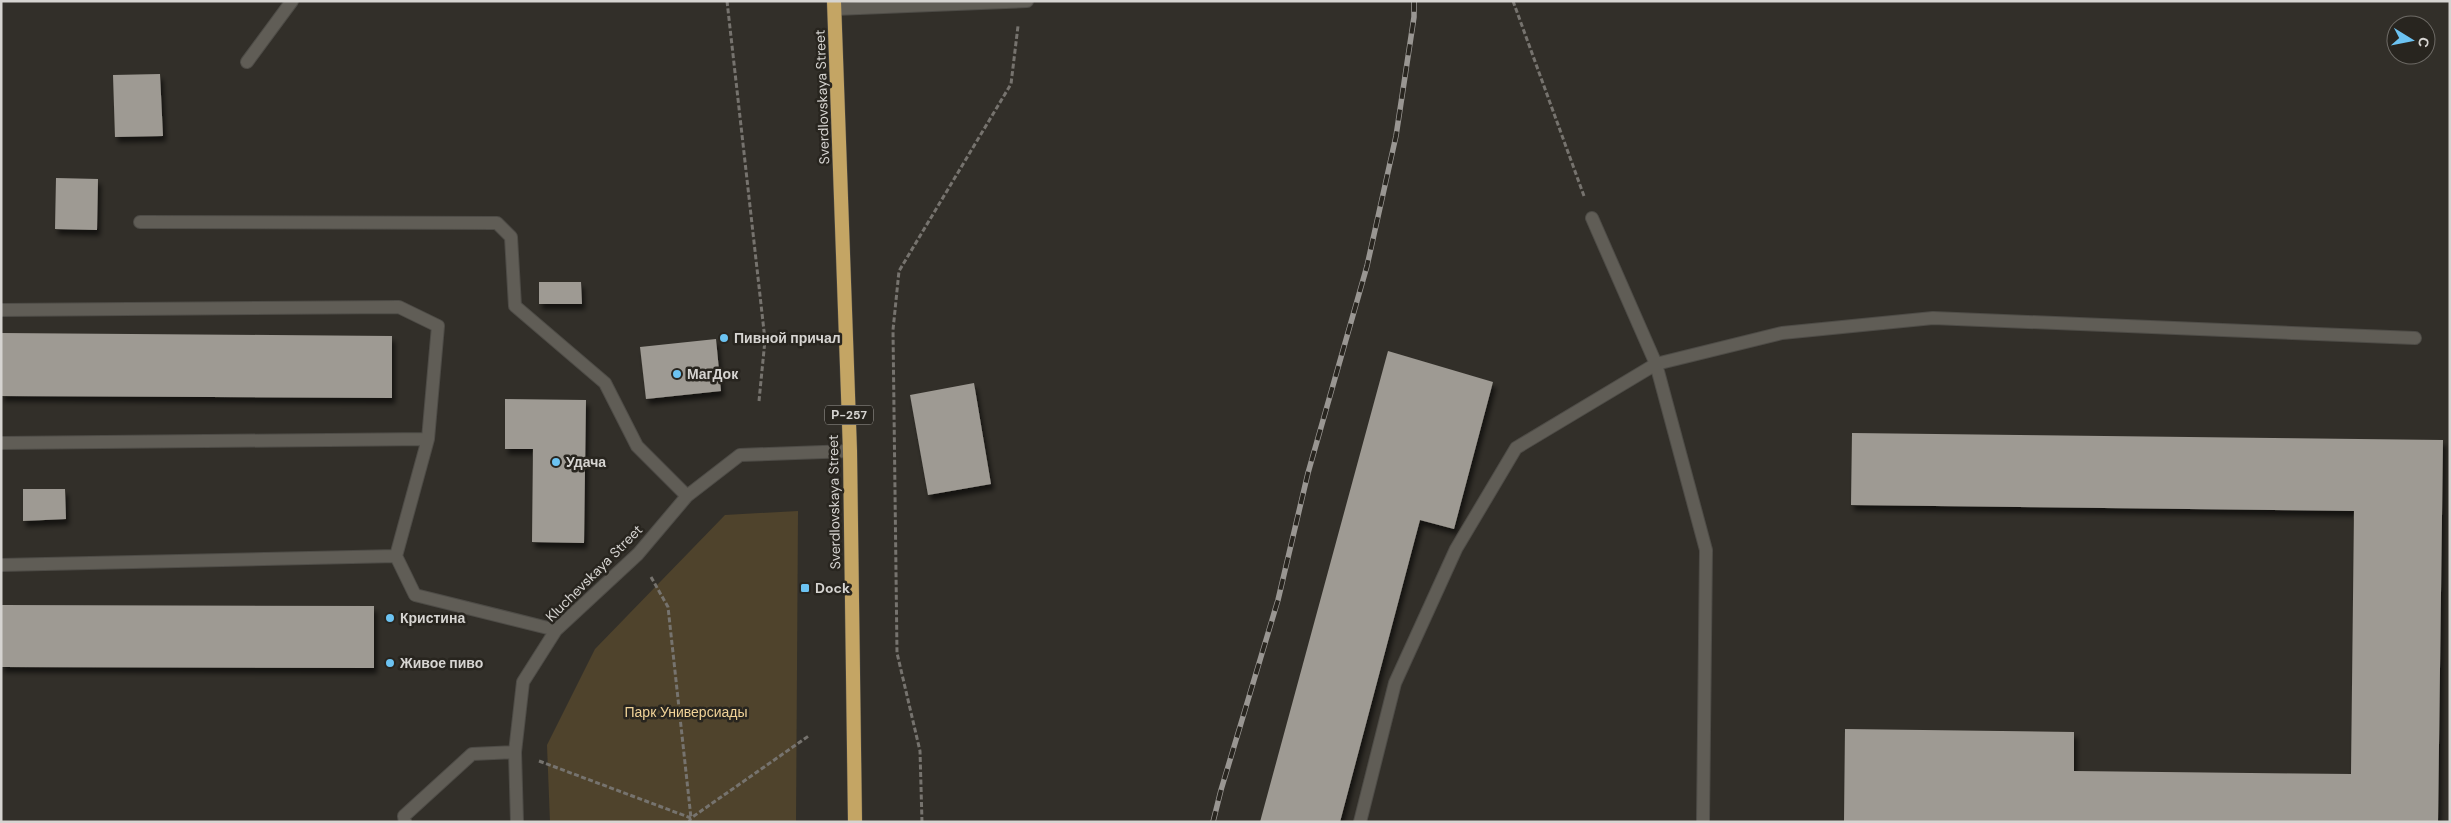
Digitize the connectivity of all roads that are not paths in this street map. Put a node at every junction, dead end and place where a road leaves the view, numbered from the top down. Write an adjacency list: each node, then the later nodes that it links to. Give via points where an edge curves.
1 (292, 1): 4 (street)
2 (1024, 2): 3 (street)
3 (834, 5): 12 (highway, Sverdlovskaya Street / Р-257)
4 (247, 62)
5 (1592, 218): 9 (street)
6 (140, 222): 13 (street, via 498,223 511,237 515,306 605,383 637,446)
7 (1, 310): 10 (street, via 399,307 438,326)
8 (2415, 338): 9 (street, via 1933,318 1782,333)
9 (1656, 364): 21 (street, via 1516,448 1456,549 1395,683); 22 (street, via 1706,550)
10 (428, 439): 11 (street); 14 (street)
11 (1, 443)
12 (850, 451): 13 (street, Kluchevskaya Street, via 740,455); 20 (highway, Sverdlovskaya Street / Р-257)
13 (687, 496): 16 (street, Kluchevskaya Street, via 638,554)
14 (396, 556): 15 (street); 16 (street, via 415,595)
15 (1, 565)
16 (556, 630): 17 (street, Kluchevskaya Street, via 523,682)
17 (515, 752): 18 (street, via 472,754 404,816); 19 (street, Kluchevskaya Street)
18 (405, 822)
19 (517, 822)
20 (855, 822)
21 (1360, 822)
22 (1703, 822)

